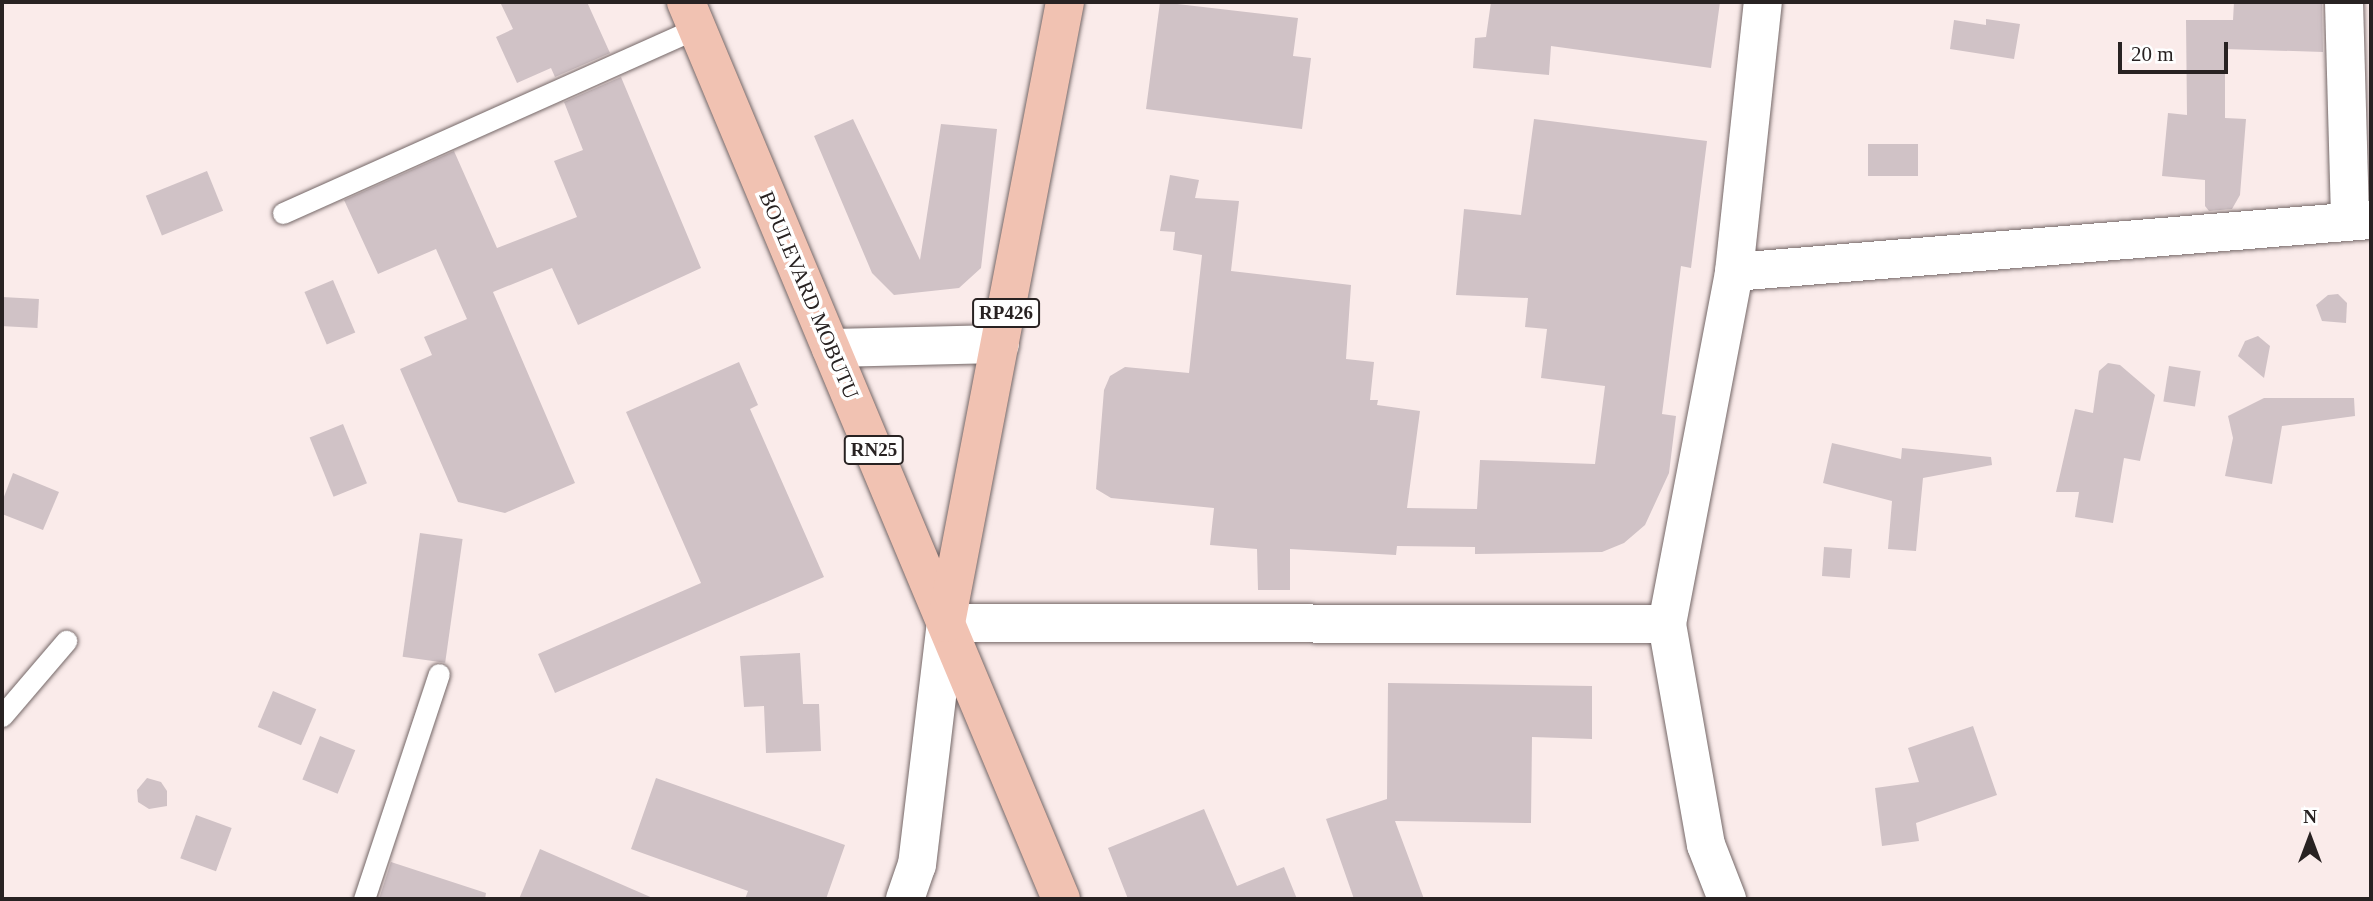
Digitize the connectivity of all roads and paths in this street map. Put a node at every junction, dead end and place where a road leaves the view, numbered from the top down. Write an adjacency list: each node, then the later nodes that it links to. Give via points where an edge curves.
1 (1065, 2): 8 (main road, RP426)
2 (1763, 2): 7 (street)
3 (2344, 2): 6 (street)
4 (691, 15): 5 (lane); 9 (main road, BOULEVARD MOBUTU / RN25)
5 (283, 213)
6 (2361, 220): 7 (street)
7 (1734, 272): 11 (street)
8 (1000, 344): 9 (street); 10 (main road, RP426)
9 (831, 348): 10 (main road, BOULEVARD MOBUTU / RN25)
10 (946, 624): 11 (street); 16 (street, via 917,865); 17 (main road, BOULEVARD MOBUTU / RN25)
11 (1667, 624): 18 (street, via 1706,845)
12 (66, 641): 14 (lane)
13 (439, 674): 15 (lane)
14 (2, 716)
15 (364, 899)
16 (905, 899)
17 (1061, 899)
18 (1727, 899)

